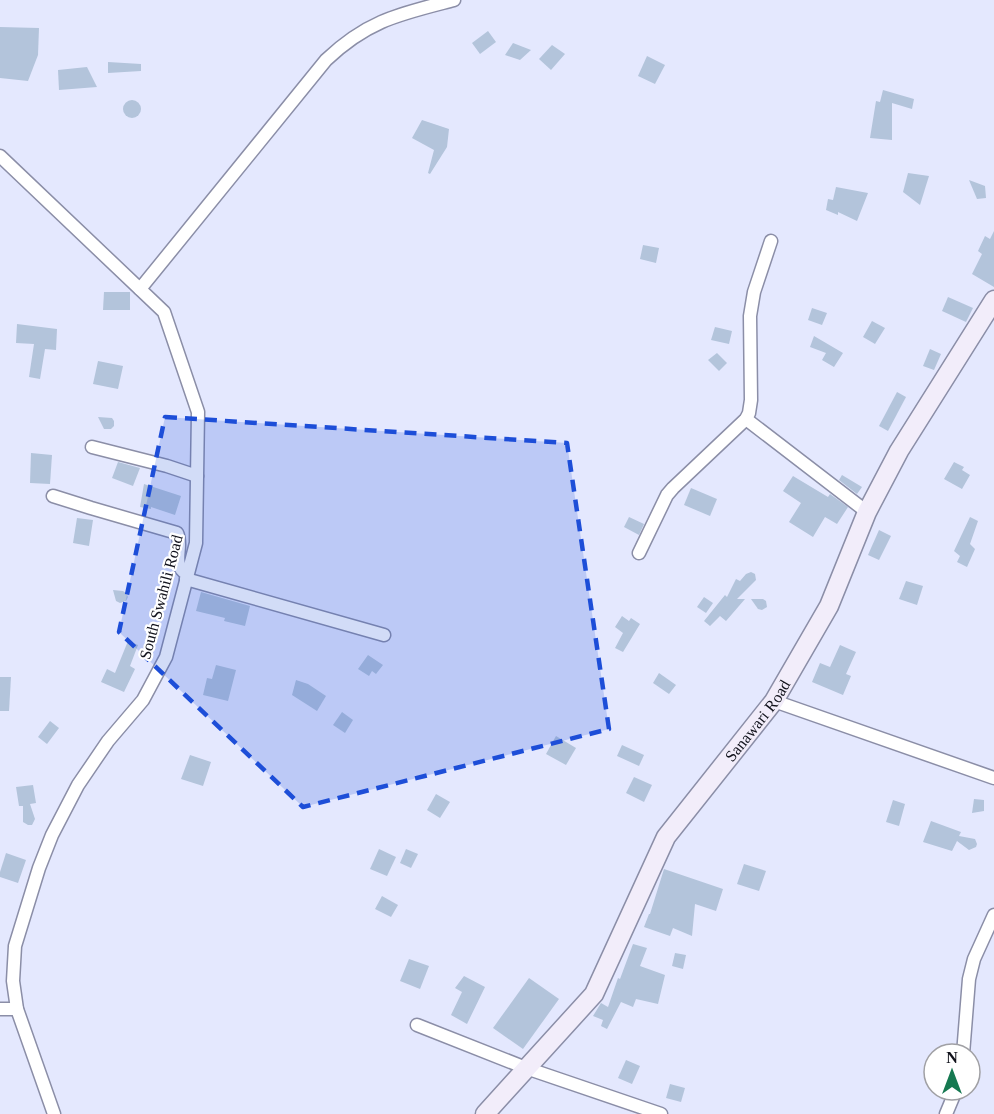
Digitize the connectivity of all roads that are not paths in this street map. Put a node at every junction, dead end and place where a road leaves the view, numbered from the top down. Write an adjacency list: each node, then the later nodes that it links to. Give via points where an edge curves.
1 (454, 0): 4 (street, via 378,22 339,48)
2 (0, 156): 4 (street, South Swahili Road)
3 (771, 241): 6 (street, via 750,316 751,400)
4 (140, 289): 8 (street, South Swahili Road, via 164,312 198,412)
5 (994, 300): 10 (street, Sanawari Road, via 905,442)
6 (746, 419): 10 (street); 11 (street, via 667,495)
7 (92, 447): 8 (street)
8 (197, 476): 12 (street, South Swahili Road, via 196,543)
9 (53, 496): 12 (street, via 177,533 178,566)
10 (867, 512): 14 (street, Sanawari Road, via 829,606)
11 (639, 553)
12 (187, 576): 13 (street); 18 (street, South Swahili Road, via 166,657 143,700 78,785 39,868 15,946 13,981)
13 (384, 635)
14 (774, 701): 15 (street); 21 (street, Sanawari Road, via 666,837 594,994)
15 (994, 778)
16 (994, 915): 20 (street, via 969,979)
17 (0, 1009): 18 (street)
18 (18, 1009): 22 (street, South Swahili Road)
19 (417, 1025): 21 (street)
20 (964, 1042)
21 (526, 1068): 23 (street, Sanawari Road); 24 (street)
22 (54, 1114)
23 (485, 1114)
24 (661, 1114)

